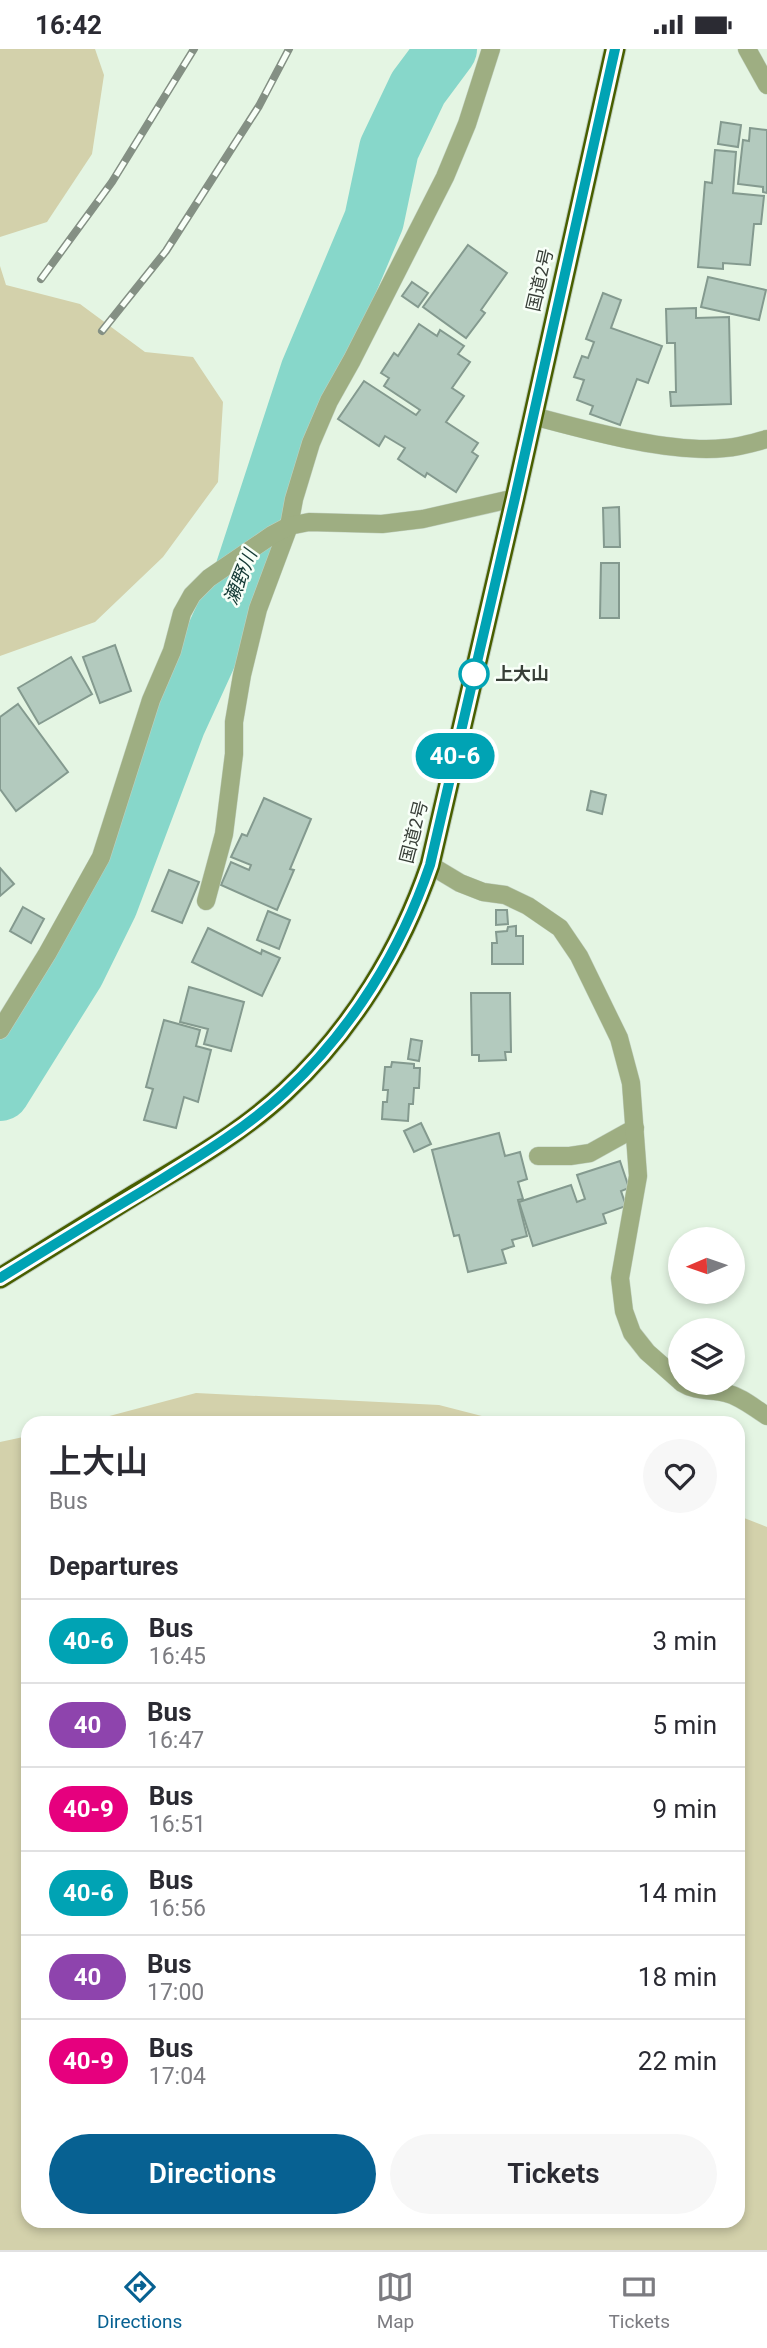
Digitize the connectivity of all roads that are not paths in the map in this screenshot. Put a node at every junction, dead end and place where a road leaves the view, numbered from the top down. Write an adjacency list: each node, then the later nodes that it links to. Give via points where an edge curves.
1 (491, 49): 8 (street, via 445,177 311,443)
2 (615, 49): 5 (highway, 国道2号)
3 (747, 49): 4 (street)
4 (767, 85)
5 (533, 416): 6 (street, via 690,448 724,448); 7 (highway, 国道2号)
6 (767, 439)
7 (515, 498): 8 (street, via 423,519); 9 (highway, 国道2号)
8 (289, 526): 10 (street, via 257,609 242,675 224,834); 11 (street, via 209,578 192,595 150,700 101,856)
9 (430, 865): 12 (street, via 460,883 528,906 560,928 579,956 619,1038 631,1083); 14 (highway, 国道2号, via 416,906 354,1013 285,1092 213,1148)
10 (206, 901)
11 (0, 1030)
12 (635, 1128): 13 (street, via 590,1153); 15 (street, via 638,1176 620,1279 624,1311 632,1333)
13 (538, 1156)
14 (0, 1278)
15 (668, 1370)
16 (732, 1395): 17 (street)
17 (767, 1416)

